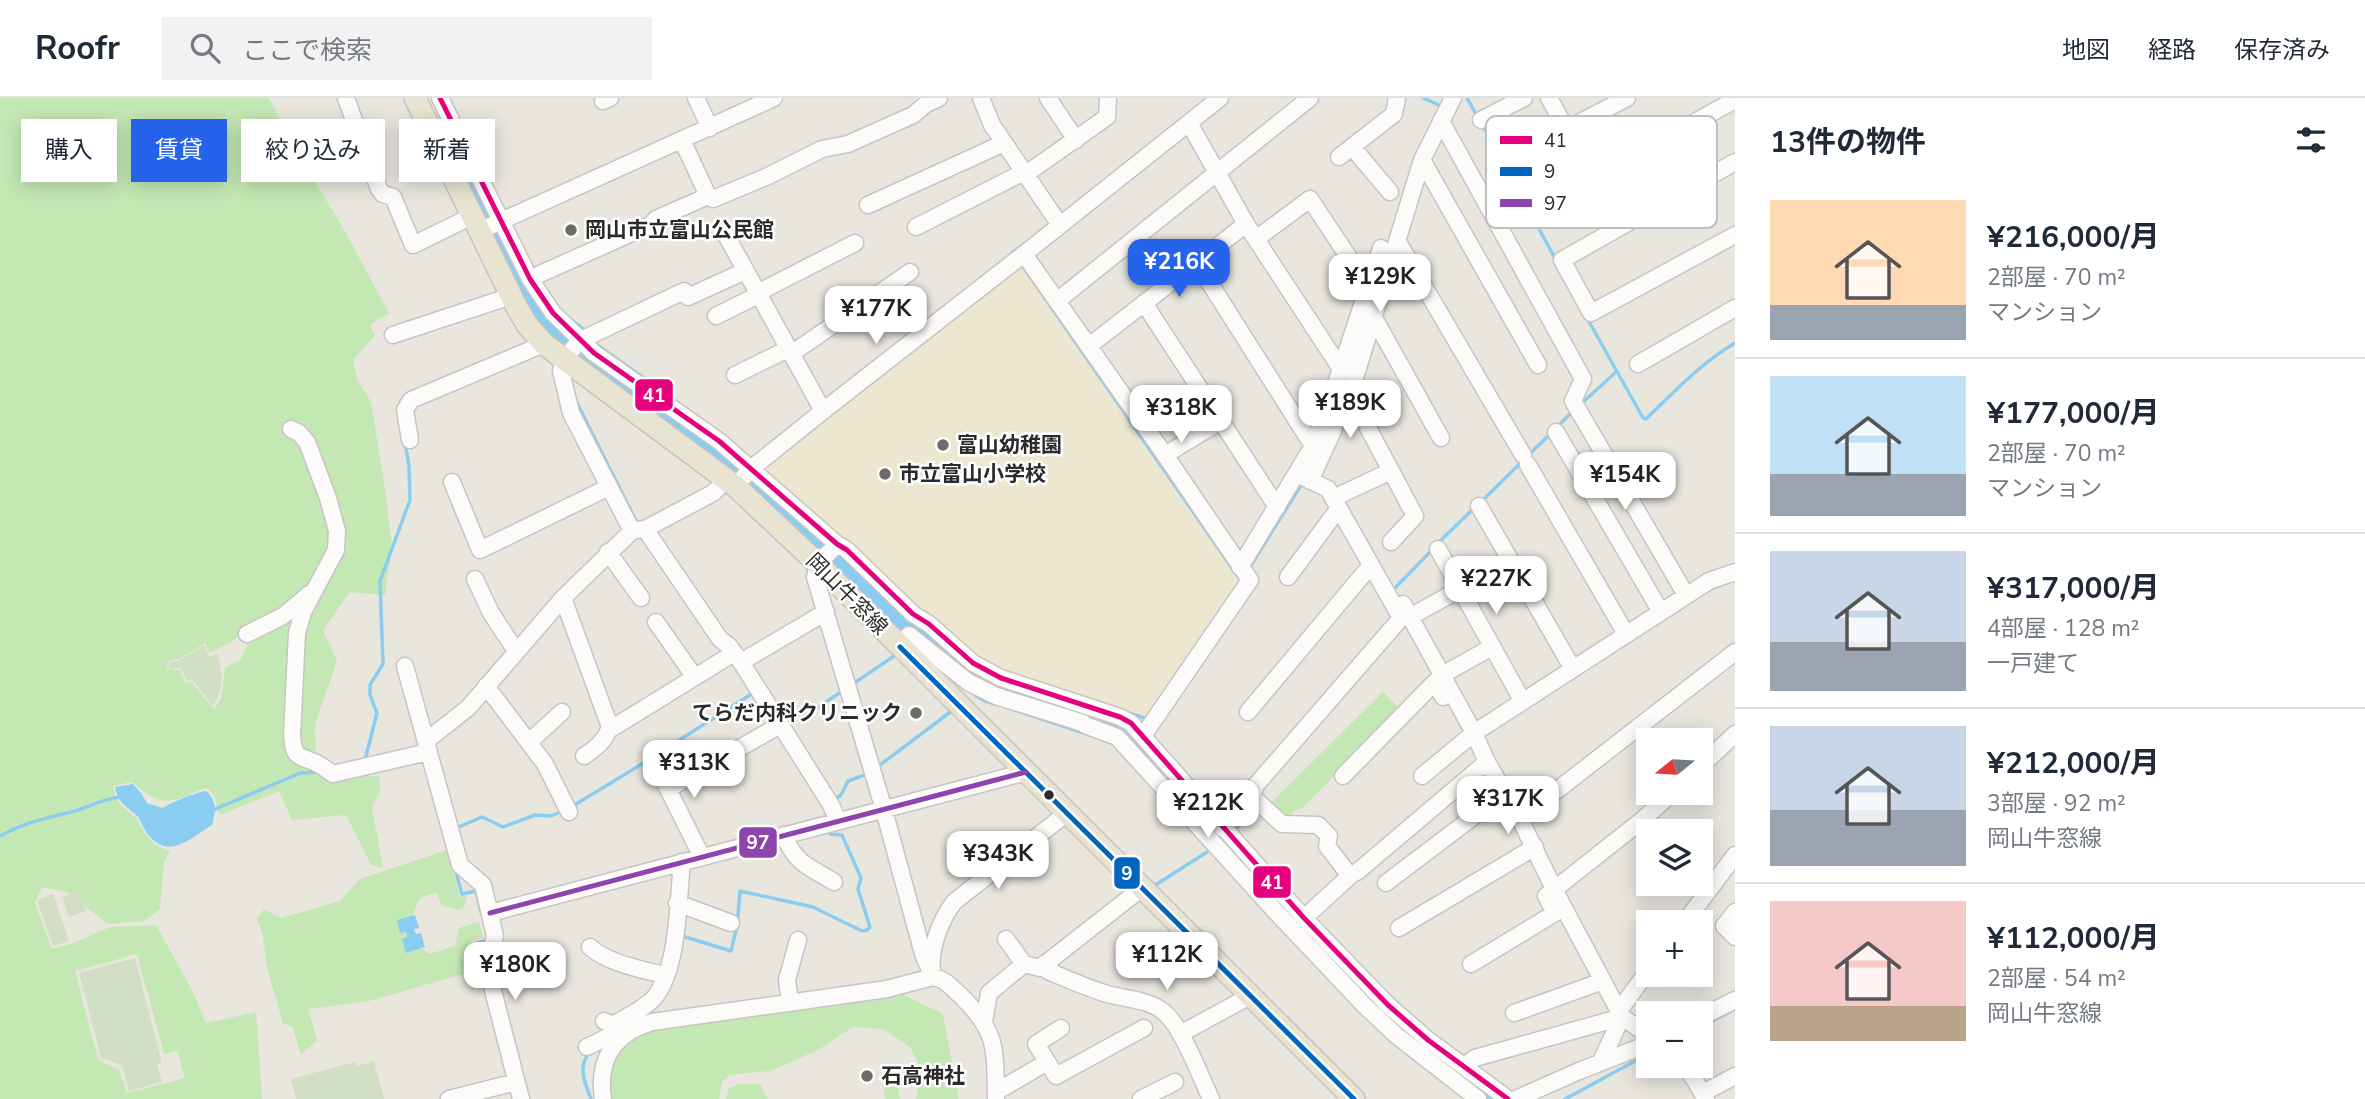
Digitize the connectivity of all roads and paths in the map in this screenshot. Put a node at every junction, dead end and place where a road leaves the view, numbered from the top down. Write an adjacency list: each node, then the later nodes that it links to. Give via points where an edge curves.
1 (346, 98): 41 (street, via 379,189 393,197 413,245)
2 (415, 98): 41 (main road, 岡山牛窓線)
3 (440, 98): 41 (street)
4 (696, 98): 26 (street)
5 (939, 98): 38 (street, via 848,144 822,149 713,199)
6 (981, 98): 29 (street)
7 (1048, 98): 28 (street)
8 (1108, 98): 28 (street, via 1107,117)
9 (1220, 98): 25 (street)
10 (1310, 98): 36 (street)
11 (1398, 98): 30 (street, via 1394,114)
12 (1453, 98): 23 (street)
13 (1524, 98): 18 (street)
14 (1549, 98): 19 (street)
15 (1627, 98): 20 (street)
16 (768, 99): 26 (street)
17 (1735, 100): 21 (street)
18 (1490, 116)
19 (1559, 116)
20 (1593, 116)
21 (1707, 116)
22 (1486, 118): 24 (street)
23 (1441, 121): 32 (street); 39 (street)
24 (1481, 121)
25 (1189, 123): 36 (street); 43 (street)
26 (710, 128): 27 (street)
27 (682, 140): 38 (street); 41 (street)
28 (1076, 140): 35 (street)
29 (1000, 145): 35 (street); 40 (street)
30 (1352, 147): 31 (street); 37 (street)
31 (1339, 158)
32 (1422, 160): 50 (street); 72 (street)
33 (1735, 163): 34 (street)
34 (1717, 173)
35 (1022, 174): 43 (street); 44 (street)
36 (1217, 174): 42 (street); 61 (street)
37 (1390, 192)
38 (708, 197): 57 (street)
39 (1486, 202)
40 (868, 205)
41 (493, 223): 60 (main road, 岡山牛窓線); 68 (street)
42 (1246, 224): 49 (street); 54 (street)
43 (1060, 225): 53 (street)
44 (916, 227)
45 (1500, 228): 105 (street, via 1584,379 1573,401)
46 (1619, 228): 48 (street, via 1562,260 1591,313)
47 (726, 235): 55 (street)
48 (1735, 235)
49 (1256, 239): 58 (street, via 1310,199); 73 (street)
50 (1398, 242): 65 (street); 112 (street)
51 (855, 243): 59 (street)
52 (1381, 248): 58 (street)
53 (1024, 254): 61 (street); 76 (street)
54 (1197, 262): 62 (street); 82 (street)
55 (745, 271): 59 (street); 68 (street, via 688,297 684,291)
56 (910, 272): 70 (street)
57 (540, 274)
58 (1369, 288): 65 (street)
59 (757, 294): 64 (street); 70 (street)
60 (511, 296): 66 (street); 67 (main road, 岡山牛窓線)
61 (1057, 301): 69 (street)
62 (1144, 303): 69 (street); 77 (street)
63 (1735, 308): 71 (street)
64 (716, 316)
65 (1368, 316): 73 (street); 75 (street); 80 (street)
66 (393, 335)
67 (544, 344): 68 (main road, 岡山牛窓線); 81 (street, via 411,400 405,410)
68 (578, 345): 84 (street); 88 (main road, 岡山牛窓線); 89 (street, via 561,370 571,413)
69 (1089, 346): 83 (street)
70 (790, 352): 74 (street); 76 (street)
71 (1638, 364)
72 (1538, 365)
73 (1341, 369): 75 (street)
74 (735, 375)
75 (1344, 389): 82 (street); 85 (street); 86 (street, via 1333,431)
76 (823, 411): 84 (street)
77 (1221, 421): 83 (street); 92 (street)
78 (291, 429): 103 (street, via 307,442 337,531 336,550)
79 (1556, 432): 109 (street)
80 (1441, 438)
81 (410, 440)
82 (1313, 446): 86 (street)
83 (1166, 455): 99 (street)
84 (752, 468): 88 (street); 97 (street)
85 (1391, 471): 90 (street); 94 (street, via 1415,516)
86 (1307, 477): 90 (street, via 1329,479 1337,485); 92 (street)
87 (452, 482): 89 (street, via 480,550)
88 (731, 483): 93 (street); 97 (main road, 岡山牛窓線)
89 (609, 487): 93 (street)
90 (1341, 501): 98 (street); 101 (street); 110 (street)
91 (1479, 506): 120 (street)
92 (1277, 507): 99 (street)
93 (639, 530): 96 (street); 118 (street)
94 (1391, 542)
95 (1438, 549): 104 (street)
96 (608, 552): 106 (street); 107 (street)
97 (828, 554): 108 (street, via 815,577); 114 (main road, 岡山牛窓線); 130 (street, via 847,550 913,614 973,663 1001,678 1119,717)
98 (1371, 565): 126 (street); 143 (street, via 1401,618 1256,785)
99 (1244, 572): 130 (street, via 1250,580)
100 (1735, 572): 105 (street)
101 (1288, 576)
102 (475, 579): 116 (street)
103 (316, 589): 113 (street, via 283,616); 133 (street, via 297,633 292,735 299,758 333,774)
104 (1460, 589): 110 (street); 115 (street)
105 (1686, 595): 109 (street)
106 (563, 598): 116 (street); 127 (street)
107 (642, 598)
108 (826, 612): 118 (street); 146 (street)
109 (1661, 612): 112 (street)
110 (1410, 617): 121 (street)
111 (656, 622): 122 (street)
112 (1626, 634): 120 (street)
113 (247, 635)
114 (898, 646): 138 (main road, 岡山牛窓線); 205 (street, via 909,635 977,687 1117,737 1365,1006)
115 (1492, 647): 121 (street); 124 (street)
116 (516, 651): 123 (street)
117 (1735, 652): 148 (street)
118 (734, 656): 122 (street); 149 (street)
119 (405, 666): 133 (street)
120 (1573, 669): 124 (street)
121 (1441, 675): 131 (street)
122 (694, 676): 127 (street)
123 (486, 685): 132 (street); 133 (street)
124 (1522, 700): 131 (street)
125 (562, 712): 132 (street)
126 (1248, 712)
127 (610, 727): 135 (street, via 607,737)
128 (773, 729): 141 (street)
129 (1735, 734): 134 (street)
130 (1143, 736): 150 (street)
131 (1474, 738): 137 (street); 139 (street, via 1435,682); 140 (street)
132 (529, 742): 145 (street)
133 (427, 746): 166 (street, via 460,865 483,885)
134 (1713, 755)
135 (584, 757)
136 (654, 761): 141 (street)
137 (1485, 764): 142 (street); 152 (street)
138 (1026, 772): 146 (street); 147 (main road, 岡山牛窓線)
139 (1343, 776)
140 (1422, 776)
141 (668, 789): 155 (street)
142 (1503, 794): 148 (street); 156 (street)
143 (1251, 799): 150 (street); 167 (street, via 1282,824 1318,825 1329,836 1327,846 1350,876)
144 (1658, 805): 161 (street)
145 (568, 810)
146 (884, 810): 149 (street); 178 (street)
147 (1067, 813): 162 (main road, 岡山牛窓線); 178 (street, via 954,902 931,959)
148 (1520, 819): 153 (street)
149 (838, 821): 151 (street)
150 (1222, 828): 167 (street)
151 (784, 835): 155 (street); 159 (street, via 796,858)
152 (1397, 841): 156 (street); 158 (street)
153 (1532, 849): 161 (street); 169 (street)
154 (1735, 855): 164 (street)
155 (702, 857): 157 (street)
156 (1413, 861): 160 (street)
157 (682, 862): 163 (street); 166 (street)
158 (1357, 872)
159 (834, 882)
160 (1386, 883)
161 (1555, 887): 175 (street, via 1546,896 1555,913); 179 (street)
162 (1142, 888): 176 (street); 181 (main road, 岡山牛窓線)
163 (677, 902): 168 (street); 177 (street, via 676,943)
164 (1694, 910)
165 (1735, 912): 170 (street, via 1724,926)
166 (490, 913): 201 (street, via 495,936 487,967)
167 (1304, 918): 198 (street, via 1388,1004)
168 (731, 923)
169 (1399, 928)
170 (1735, 937)
171 (1006, 939): 174 (street)
172 (798, 940): 183 (street, via 788,980)
173 (590, 947): 177 (street, via 614,960)
174 (1024, 964): 176 (street); 188 (street, via 989,993)
175 (1471, 964)
176 (1046, 966): 192 (street, via 1081,986 1152,1005 1172,1019)
177 (666, 976): 187 (street, via 651,1001 613,1025)
178 (933, 977): 183 (street, via 887,989); 188 (street, via 946,982)
179 (1600, 982): 185 (street); 186 (street)
180 (1638, 987): 186 (street)
181 (1250, 996): 192 (street); 211 (main road, 岡山牛窓線)
182 (1735, 1000): 184 (street)
183 (790, 1003): 193 (street, via 652,1022)
184 (1713, 1011)
185 (1514, 1013)
186 (1619, 1018): 191 (street); 197 (street); 198 (street, via 1475,1058)
187 (604, 1021)
188 (984, 1022): 203 (street, via 994,1047)
189 (1061, 1028): 196 (street, via 1035,1044)
190 (1144, 1028): 196 (street, via 1056,1076)
191 (1636, 1028)
192 (1180, 1034): 210 (street)
193 (618, 1041): 194 (street, via 608,1037); 208 (street, via 605,1061)
194 (587, 1047)
195 (1636, 1050): 197 (street)
196 (1047, 1062): 203 (street)
197 (1600, 1063): 213 (street)
198 (1464, 1067): 212 (street)
199 (1735, 1076): 204 (street)
200 (1694, 1078): 204 (street)
201 (516, 1082): 206 (street); 207 (street)
202 (1175, 1082): 209 (street)
203 (996, 1096)
204 (1705, 1096)
205 (1476, 1098)
206 (449, 1099)
207 (521, 1099)
208 (603, 1099)
209 (1141, 1099)
210 (1211, 1099)
211 (1354, 1099)
212 (1507, 1099)
213 (1516, 1099)

